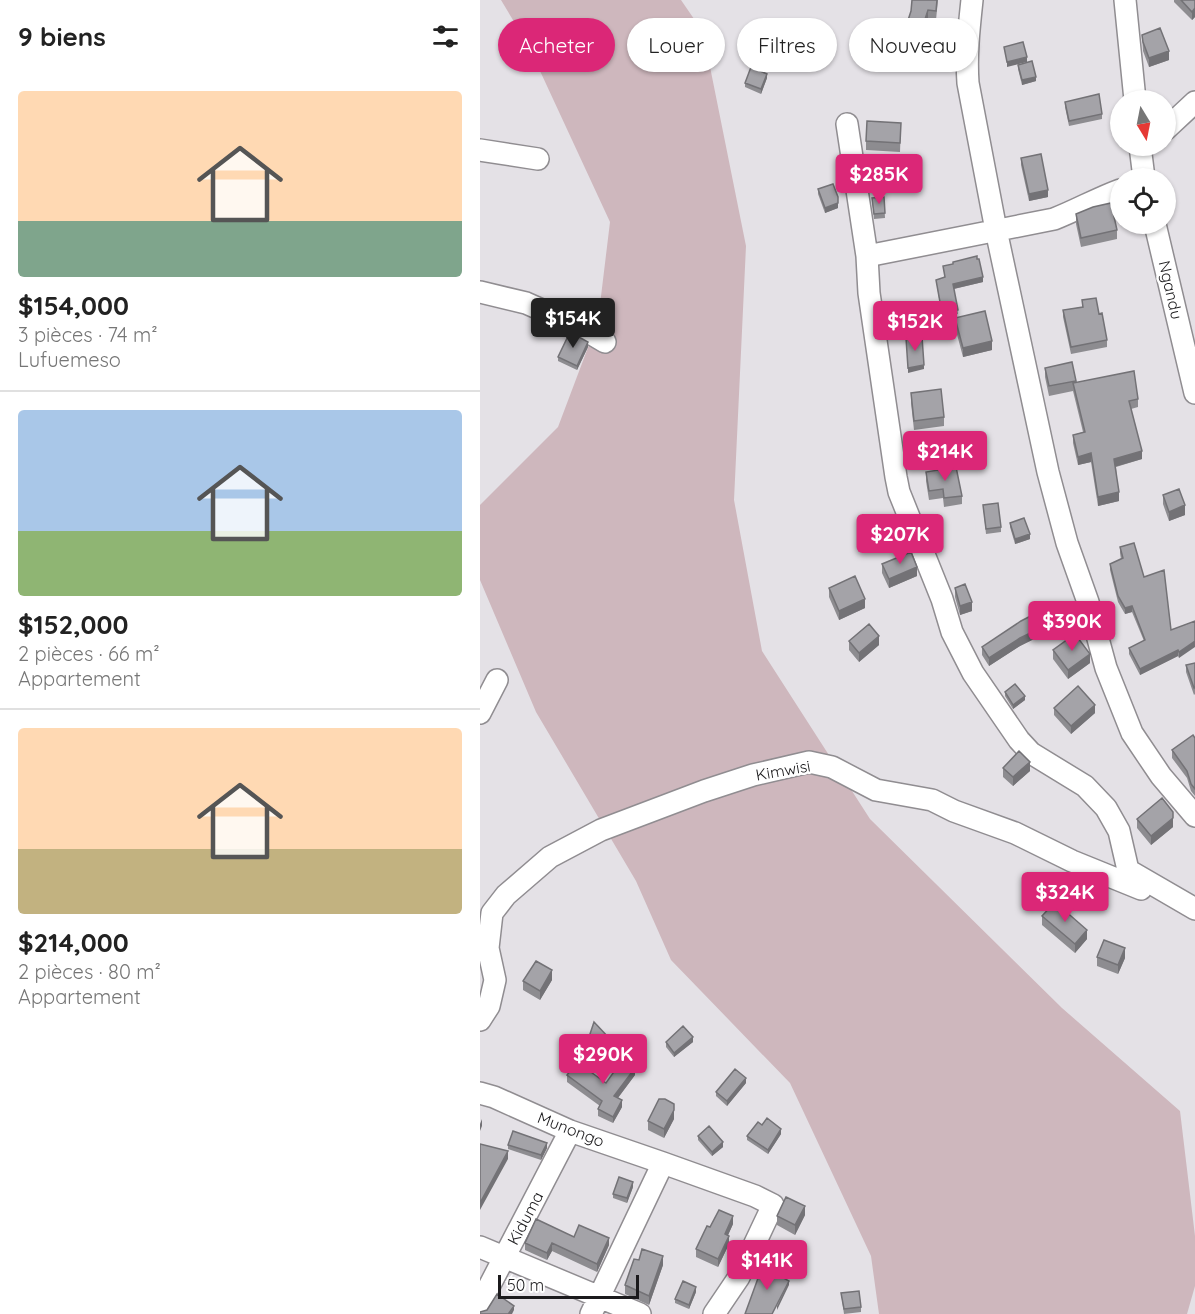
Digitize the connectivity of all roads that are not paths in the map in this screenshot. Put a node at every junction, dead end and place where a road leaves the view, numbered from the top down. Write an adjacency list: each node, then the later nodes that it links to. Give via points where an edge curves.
1 (972, 0): 10 (street, via 966,59 968,83)
2 (1125, 0): 3 (street)
3 (1134, 90)
4 (1195, 102): 5 (street)
5 (1176, 120)
6 (847, 124): 12 (street)
7 (480, 150): 8 (street)
8 (538, 159)
9 (1110, 194): 10 (street, via 1054,219)
10 (996, 230): 12 (street); 19 (street, via 1048,472 1106,668 1132,733)
11 (1158, 234): 15 (street, Ngandu)
12 (867, 256): 20 (street, via 899,492 952,632 973,673 1019,740 1031,753 1084,786 1106,808 1119,831 1128,870)
13 (480, 292): 14 (street, via 526,303)
14 (605, 342)
15 (1192, 366): 16 (street, Ngandu)
16 (1195, 393)
17 (497, 680): 18 (street)
18 (480, 713)
19 (1195, 816)
20 (1195, 910): 21 (street, Kimwisi, via 932,800 876,790 832,767 809,762 704,791 600,830 550,857 506,895 492,913 488,948 495,980 489,1006)
21 (480, 1020)
22 (480, 1094): 23 (street, Munongo)
23 (570, 1131): 24 (street, Munongo); 26 (street, Kiduma)
24 (663, 1163): 28 (street); 30 (street, Munongo, via 773,1205 739,1277)
25 (480, 1247): 26 (street)
26 (504, 1257): 27 (street, Kiduma); 28 (street)
27 (480, 1304)
28 (594, 1305): 29 (street)
29 (640, 1314)
30 (714, 1314)

